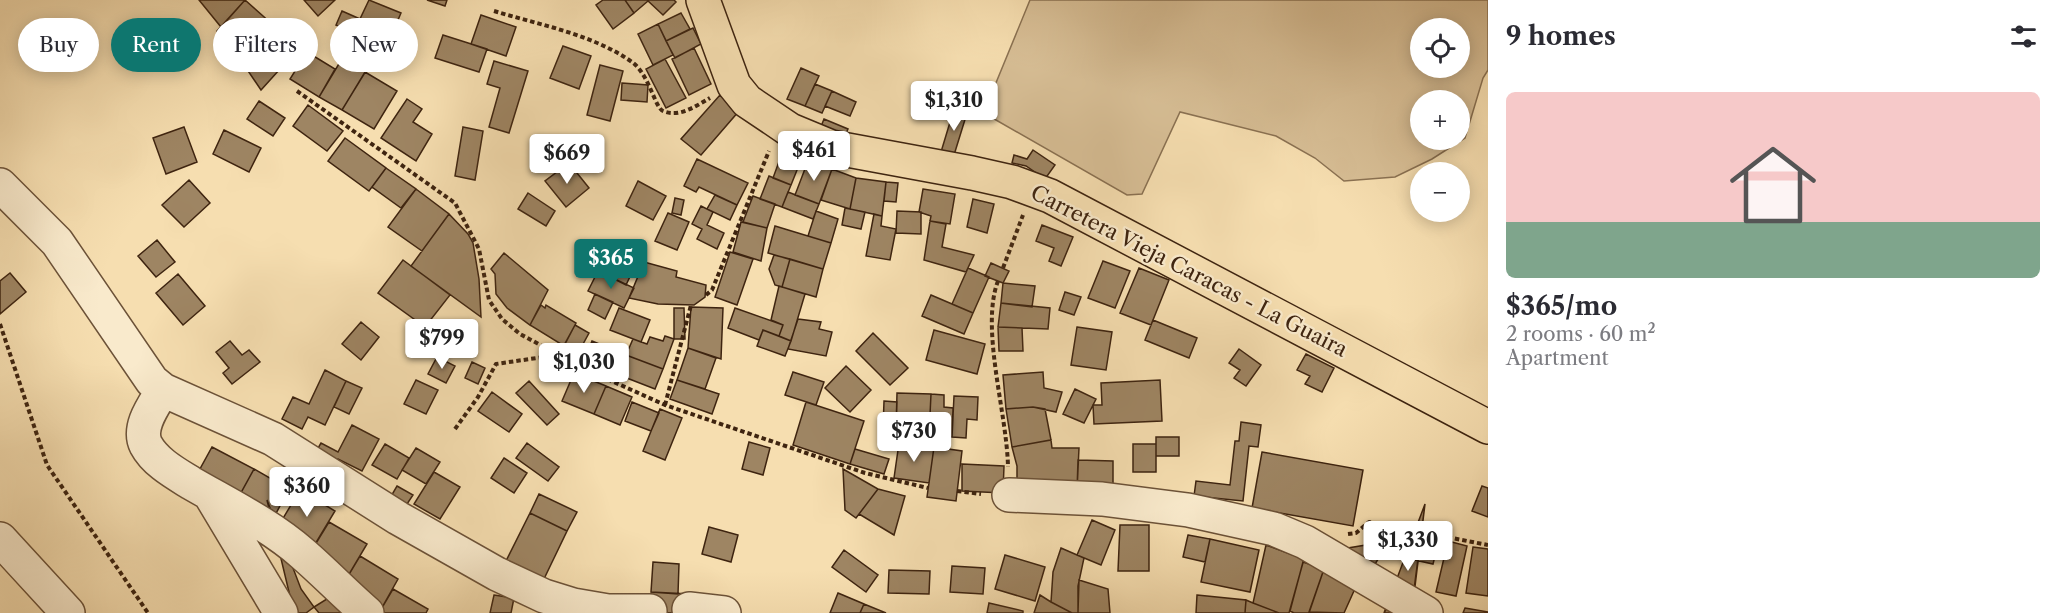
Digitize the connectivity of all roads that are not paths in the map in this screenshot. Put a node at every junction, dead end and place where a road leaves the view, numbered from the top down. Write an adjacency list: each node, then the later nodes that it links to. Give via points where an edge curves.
1 (703, 0): 4 (main road, Carretera Vieja Caracas - La Guaira, via 734,85 747,101 780,123 831,147 972,173 1033,189 1061,201)
2 (0, 185): 3 (street, via 57,242 152,381)
3 (163, 390): 5 (street, via 146,419 146,444 157,460); 9 (street, via 273,439 398,518 544,596 573,606 608,611)
4 (1488, 427)
5 (209, 494): 11 (street); 12 (street, via 303,553)
6 (1008, 495): 14 (street, via 1102,499 1188,510 1274,529 1305,542)
7 (0, 539): 10 (street)
8 (689, 609): 13 (street)
9 (650, 611)
10 (68, 613)
11 (281, 613)
12 (367, 613)
13 (724, 613)
14 (1426, 613)

